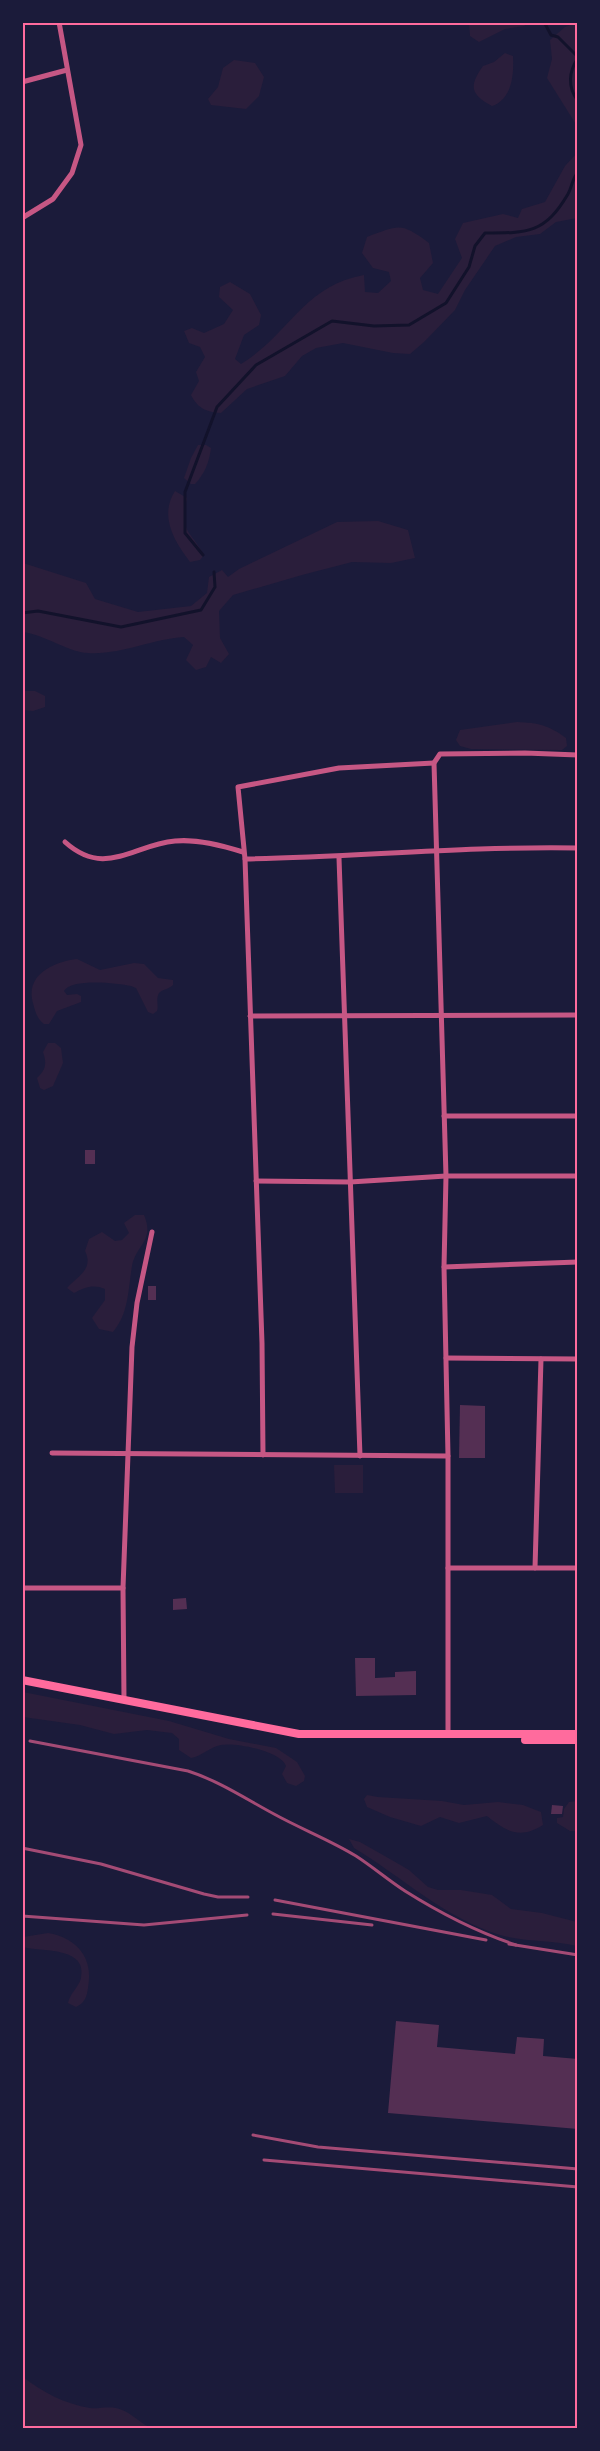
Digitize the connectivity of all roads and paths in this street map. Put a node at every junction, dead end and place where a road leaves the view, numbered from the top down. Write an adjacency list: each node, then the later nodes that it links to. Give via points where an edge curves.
1 (59, 22): 2 (street)
2 (67, 70): 3 (street); 4 (street, via 81,145 72,173 53,199)
3 (22, 82)
4 (22, 218)
5 (578, 755): 6 (street, via 440,754)
6 (434, 763): 9 (street); 10 (street, via 339,768 238,787)
7 (65, 842): 10 (street, via 88,858 112,858 174,841 216,843)
8 (578, 848): 9 (street)
9 (439, 850): 11 (street); 16 (street)
10 (243, 852): 12 (street)
11 (339, 858): 12 (street); 15 (street)
12 (245, 859): 14 (street)
13 (578, 1015): 16 (street)
14 (250, 1016): 15 (street); 21 (street)
15 (344, 1016): 16 (street); 22 (street)
16 (440, 1016): 17 (street)
17 (444, 1116): 18 (street); 19 (street)
18 (578, 1116)
19 (446, 1176): 20 (street); 22 (street); 25 (street)
20 (578, 1176)
21 (256, 1181): 22 (street); 31 (street)
22 (350, 1182): 32 (street)
23 (152, 1232): 30 (street, via 132,1347)
24 (578, 1262): 25 (street)
25 (444, 1267): 26 (street)
26 (446, 1358): 27 (street); 33 (street)
27 (541, 1359): 28 (street); 35 (street)
28 (578, 1359)
29 (52, 1453): 30 (street)
30 (127, 1455): 31 (street); 38 (street)
31 (263, 1455): 32 (street)
32 (360, 1456): 33 (street)
33 (448, 1456): 34 (street)
34 (448, 1568): 35 (street); 42 (street)
35 (535, 1568): 36 (street)
36 (578, 1568)
37 (22, 1588): 38 (street)
38 (123, 1588): 40 (street)
39 (22, 1680): 40 (main road)
40 (124, 1700): 42 (main road, via 299,1734)
41 (578, 1734): 42 (main road)
42 (448, 1735): 43 (main road)
43 (578, 1740)

